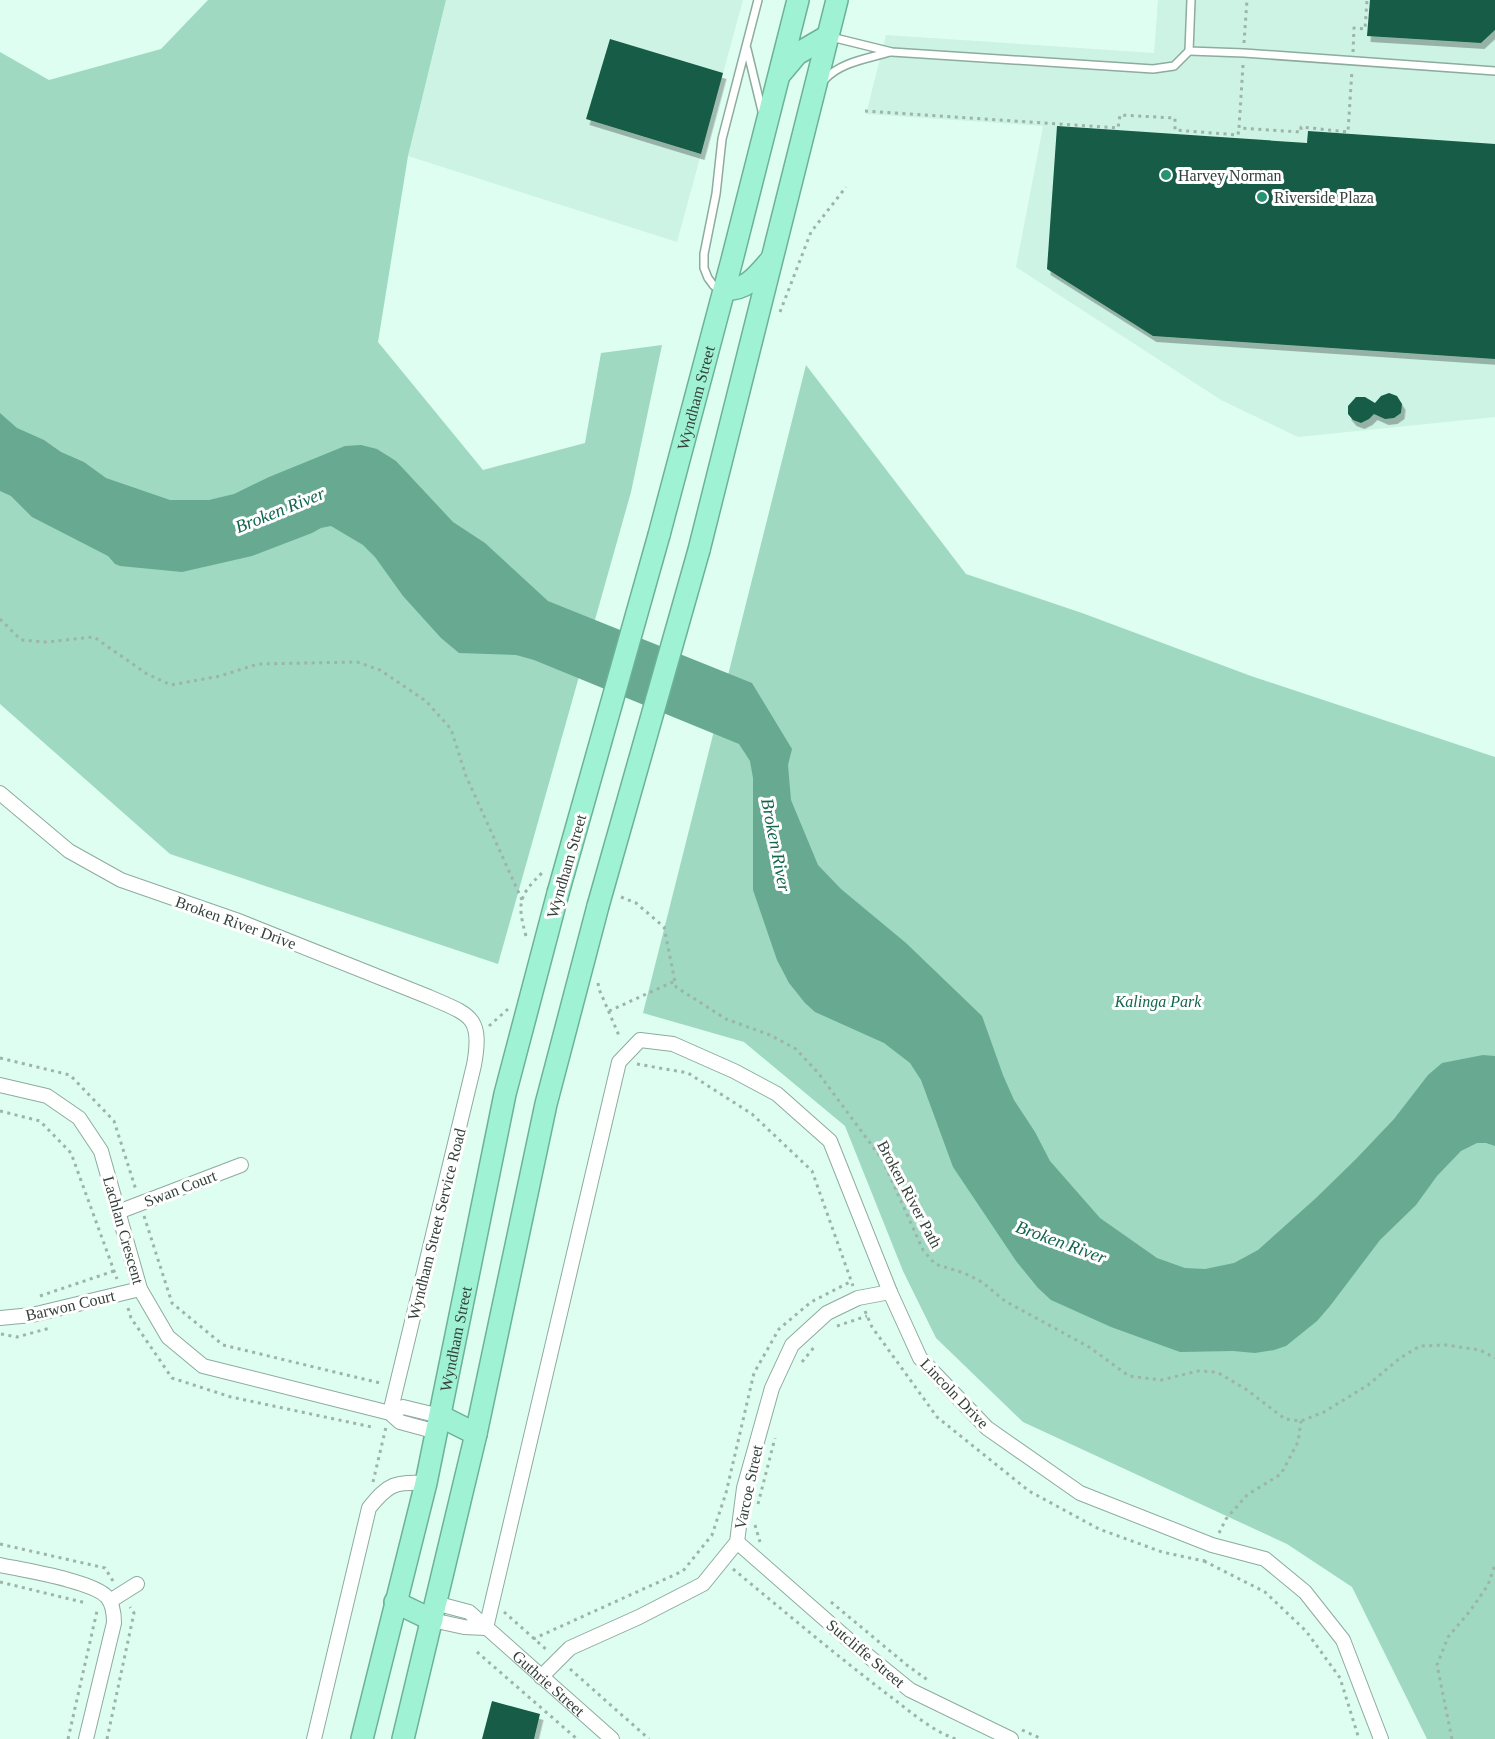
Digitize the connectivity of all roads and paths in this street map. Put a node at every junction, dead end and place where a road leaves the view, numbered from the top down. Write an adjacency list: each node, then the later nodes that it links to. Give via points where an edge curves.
1 (758, 0): 8 (lane)
2 (798, 0): 14 (highway, Wyndham Street)
3 (837, 0): 7 (highway)
4 (1191, 0): 9 (lane)
5 (1247, 0): 11 (path)
6 (1367, 0): 12 (path, via 1365,29 1354,28)
7 (828, 36): 10 (lane); 14 (highway, via 797,54); 15 (highway)
8 (746, 46): 17 (lane); 21 (lane, via 722,139 704,254 708,278 714,286)
9 (1189, 51): 10 (lane, via 1174,66 1153,69); 11 (lane)
10 (892, 52): 15 (lane, via 833,71)
11 (1244, 53): 12 (lane); 18 (path)
12 (1352, 61): 13 (lane); 18 (path, via 1348,132 1301,127 1300,132)
13 (1495, 71)
14 (780, 73): 17 (highway, Wyndham Street)
15 (814, 91): 20 (highway)
16 (865, 111): 18 (path, via 1118,128 1120,115 1175,118 1175,130 1238,135)
17 (767, 128): 21 (highway, Wyndham Street)
18 (1239, 128)
19 (846, 187): 22 (path, via 811,232)
20 (774, 257): 21 (highway, via 754,280 734,290); 27 (highway, bridge)
21 (724, 289): 54 (highway, Wyndham Street, bridge, via 505,1094)
22 (777, 318)
23 (0, 619): 26 (path, via 21,640 94,638 147,674 171,685 258,664 357,662 380,670 426,701 451,729 466,776)
24 (0, 793): 33 (street, Broken River Drive, via 69,851 112,876 236,920 460,1010)
25 (544, 871): 26 (path)
26 (522, 900): 28 (path, via 519,910)
27 (607, 900): 30 (path, via 636,903 664,927); 56 (highway, via 546,1104)
28 (528, 944)
29 (598, 981): 32 (path)
30 (675, 981): 32 (path); 53 (path, Broken River Path, via 676,987 726,1019 770,1035 804,1057 882,1160 922,1250 935,1264 982,1282 1005,1301 1089,1347 1129,1376 1161,1380 1198,1371 1216,1372 1285,1419)
31 (511, 1006): 33 (path)
32 (609, 1011): 34 (path)
33 (478, 1035): 52 (street, Wyndham Street Service Road, via 472,1076)
34 (626, 1054): 43 (street, Lincoln Drive, via 640,1040 673,1044 777,1094 830,1141); 77 (street, via 619,1062)
35 (0, 1058): 38 (path, via 70,1075 114,1121)
36 (0, 1085): 39 (street, Lachlan Crescent, via 47,1096 79,1118 101,1150)
37 (241, 1165): 38 (street, Swan Court)
38 (140, 1203): 39 (street, Swan Court); 51 (path, via 172,1303 223,1346)
39 (118, 1212): 42 (street, Lachlan Crescent)
40 (114, 1271): 44 (path)
41 (850, 1281): 78 (path, via 811,1302 779,1329 754,1372 726,1493 712,1534 683,1571)
42 (140, 1289): 46 (street, Barwon Court, via 32,1315); 52 (street, Lachlan Crescent, via 168,1337 203,1366)
43 (890, 1292): 61 (street, Varcoe Street, via 858,1298 827,1313 792,1345 772,1388 744,1488); 64 (street, Lincoln Drive, via 920,1358 987,1428 1080,1493)
44 (36, 1297)
45 (867, 1316): 47 (path)
46 (0, 1318)
47 (829, 1329)
48 (816, 1344): 50 (path)
49 (1495, 1358): 53 (path, via 1480,1350 1446,1344 1420,1346 1368,1385)
50 (799, 1367)
51 (380, 1383)
52 (390, 1413): 54 (street, Lachlan Crescent, via 400,1422); 58 (path)
53 (1301, 1421): 64 (path, via 1298,1442 1281,1474 1247,1495 1226,1519)
54 (438, 1424): 56 (highway); 57 (highway, Wyndham Street)
55 (777, 1430): 59 (path)
56 (476, 1434): 76 (highway)
57 (426, 1483): 58 (street, via 400,1482 382,1491); 73 (highway, Wyndham Street)
58 (369, 1508): 87 (street)
59 (757, 1510)
60 (754, 1521): 62 (path)
61 (737, 1542): 80 (street, Varcoe Street, via 703,1584 570,1648); 83 (street, Sutcliffe Street, via 910,1690)
62 (760, 1543)
63 (0, 1544): 71 (path, via 105,1568)
64 (1212, 1545): 96 (street, Lincoln Drive, via 1266,1559 1305,1592 1343,1640)
65 (1204, 1560): 95 (path, via 1265,1592 1306,1631 1340,1678)
66 (1495, 1564): 97 (path, via 1488,1585 1448,1637 1437,1665)
67 (0, 1565): 71 (street, via 90,1586)
68 (732, 1568): 93 (path, via 885,1692)
69 (0, 1582): 74 (path)
70 (137, 1584): 71 (street)
71 (110, 1600): 84 (path); 85 (street, via 114,1623); 86 (path, via 134,1613)
72 (830, 1601): 82 (path)
73 (395, 1602): 76 (highway); 88 (highway, Wyndham Street)
74 (88, 1604)
75 (501, 1609): 78 (path)
76 (434, 1611): 77 (street, via 464,1627); 89 (highway)
77 (486, 1628): 81 (street, Guthrie Street)
78 (533, 1639): 80 (path)
79 (477, 1652): 90 (path)
80 (558, 1659): 81 (street, Varcoe Street); 92 (path)
81 (541, 1677): 91 (street, Guthrie Street)
82 (935, 1685)
83 (1012, 1732): 94 (path)
84 (68, 1739)
85 (86, 1739)
86 (108, 1739)
87 (314, 1739)
88 (362, 1739)
89 (403, 1739)
90 (577, 1739)
91 (612, 1739)
92 (649, 1739)
93 (956, 1739)
94 (1042, 1739)
95 (1359, 1739)
96 (1381, 1739)
97 (1452, 1739)

